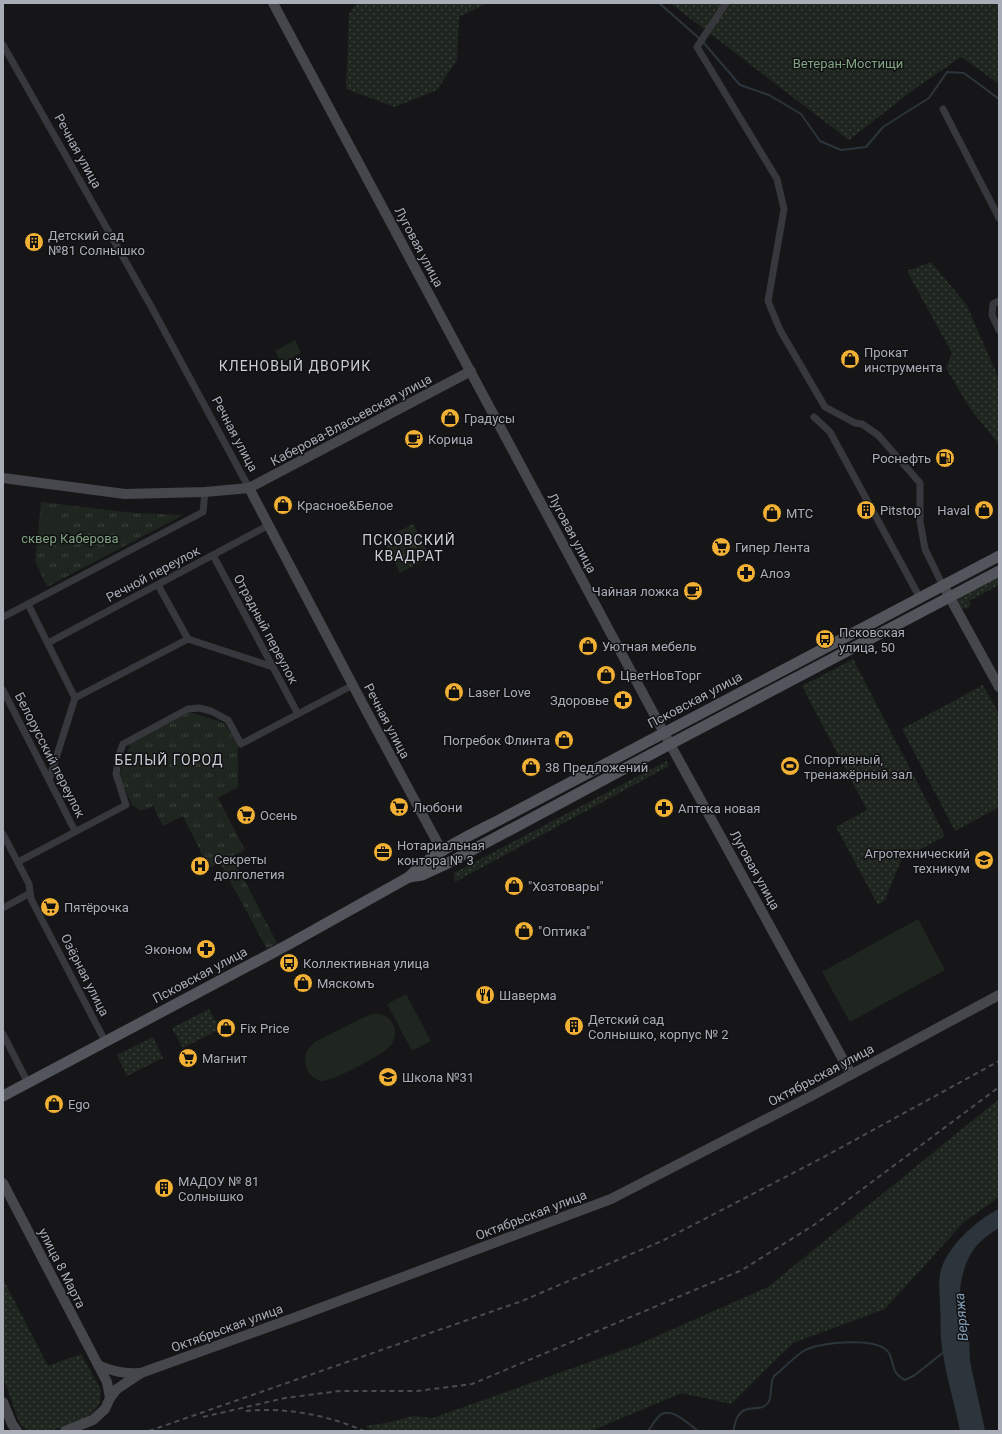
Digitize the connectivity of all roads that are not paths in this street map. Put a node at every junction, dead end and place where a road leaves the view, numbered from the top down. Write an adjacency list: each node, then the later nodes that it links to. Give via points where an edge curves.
1 (272, 3): 8 (street, Луговая улица)
2 (726, 3): 18 (street, via 697,47 777,179 784,209 768,300 780,330 825,407 855,423 862,424 878,435 920,483 920,521 925,549)
3 (3, 45): 11 (street, Речная улица, via 152,308)
4 (943, 109): 5 (street)
5 (999, 218)
6 (999, 301): 7 (street, via 992,304 992,315)
7 (999, 330)
8 (471, 371): 11 (street, Каберова-Власьевская улица); 31 (street, Луговая улица)
9 (814, 417): 20 (street, via 830,432)
10 (3, 478): 12 (street, Каберова-Власьевская улица, via 125,494)
11 (249, 488): 12 (street, Каберова-Власьевская улица); 13 (street, Речная улица)
12 (205, 492): 21 (street, via 203,512)
13 (269, 525): 14 (street, Речной переулок); 26 (street, Речная улица)
14 (213, 555): 17 (street, Речной переулок); 25 (street, Отрадный переулок)
15 (999, 556): 18 (main road, Псковская улица)
16 (999, 571): 19 (main road, Псковская улица)
17 (158, 585): 23 (street); 24 (street, Речной переулок)
18 (943, 585): 19 (street); 20 (main road, Псковская улица)
19 (949, 597): 27 (street); 32 (main road, Псковская улица)
20 (920, 598): 31 (main road, Псковская улица)
21 (28, 604): 22 (street); 24 (street)
22 (3, 617)
23 (188, 639): 25 (street); 29 (street)
24 (48, 643): 29 (street)
25 (273, 667): 30 (street, Отрадный переулок)
26 (352, 685): 30 (street); 38 (street, Речная улица)
27 (999, 687)
28 (3, 690): 33 (street, Белорусский переулок)
29 (75, 698): 33 (street)
30 (298, 714): 35 (street, via 241,744 228,720 200,708 188,709 161,723 123,744 116,774 126,805)
31 (664, 732): 32 (street, Луговая улица); 34 (main road, Псковская улица)
32 (670, 744): 36 (main road, Псковская улица); 46 (street, Луговая улица)
33 (49, 780): 35 (street, Белорусский переулок)
34 (503, 818): 36 (main road, via 511,823); 38 (main road, Псковская улица)
35 (75, 831): 39 (street)
36 (508, 831): 40 (main road, Псковская улица, via 438,868)
37 (3, 834): 39 (street, Озёрная улица)
38 (442, 851): 40 (main road, Псковская улица, via 418,866)
39 (18, 862): 41 (street, Озёрная улица, via 30,884)
40 (409, 877): 45 (main road, Псковская улица, via 291,943)
41 (30, 893): 42 (street); 45 (street, Озёрная улица)
42 (3, 908)
43 (999, 995): 46 (street, Октябрьская улица)
44 (3, 1034): 47 (street)
45 (105, 1041): 47 (main road, Псковская улица)
46 (851, 1074): 51 (street, Октябрьская улица, via 610,1199)
47 (28, 1083): 48 (main road, Псковская улица)
48 (3, 1096)
49 (3, 1183): 50 (street, улица 8 Марта)
50 (98, 1365): 51 (street, via 124,1374); 52 (street, улица 8 Марта, via 107,1382)
51 (141, 1373): 52 (street, Октябрьская улица, via 117,1389)
52 (110, 1398): 56 (street, Октябрьская улица, via 105,1408 93,1420)
53 (3, 1403): 54 (street); 55 (street)
54 (3, 1408)
55 (17, 1431)
56 (65, 1431)

